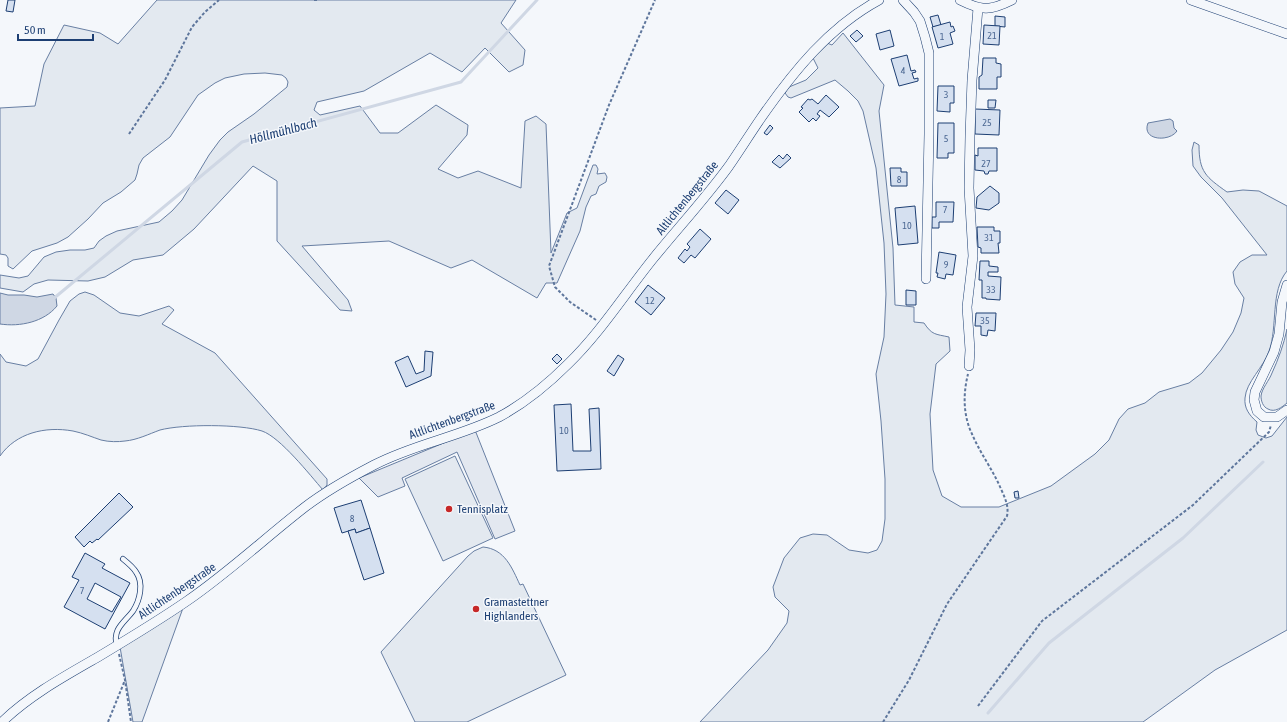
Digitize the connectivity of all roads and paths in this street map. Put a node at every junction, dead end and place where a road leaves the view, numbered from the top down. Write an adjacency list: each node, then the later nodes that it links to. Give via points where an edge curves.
1 (219, 0): 10 (path, via 192,27 166,80)
2 (655, 0): 13 (path, via 610,105 549,266 555,287 570,302)
3 (879, 0): 13 (street, Altlichtenbergstraße, via 842,24 802,65 724,172)
4 (903, 0): 11 (street, via 920,21 929,53)
5 (960, 0): 8 (street)
6 (1012, 0): 8 (street, via 997,7)
7 (1190, 0): 9 (street)
8 (978, 8): 14 (street, via 970,136 969,188 973,256 967,307)
9 (1287, 34)
10 (129, 134)
11 (926, 279)
12 (1287, 285): 16 (street, via 1274,352 1254,397 1258,413)
13 (603, 325): 18 (street, Altlichtenbergstraße, via 571,362 528,399 499,417 410,449 359,473 306,507 199,592)
14 (969, 366): 24 (path, via 965,395 967,419 971,434 993,471 1005,498 1008,516 947,604 909,680)
15 (1287, 410): 16 (street)
16 (1273, 418): 20 (path, via 1269,432 1193,505 1042,621)
17 (123, 559): 18 (lane, via 136,571 140,587 135,606 117,630)
18 (117, 646): 19 (path); 21 (street, Altlichtenbergstraße, via 36,695)
19 (125, 680): 22 (path); 23 (path)
20 (978, 706)
21 (2, 722)
22 (108, 722)
23 (131, 722)
24 (883, 722)

